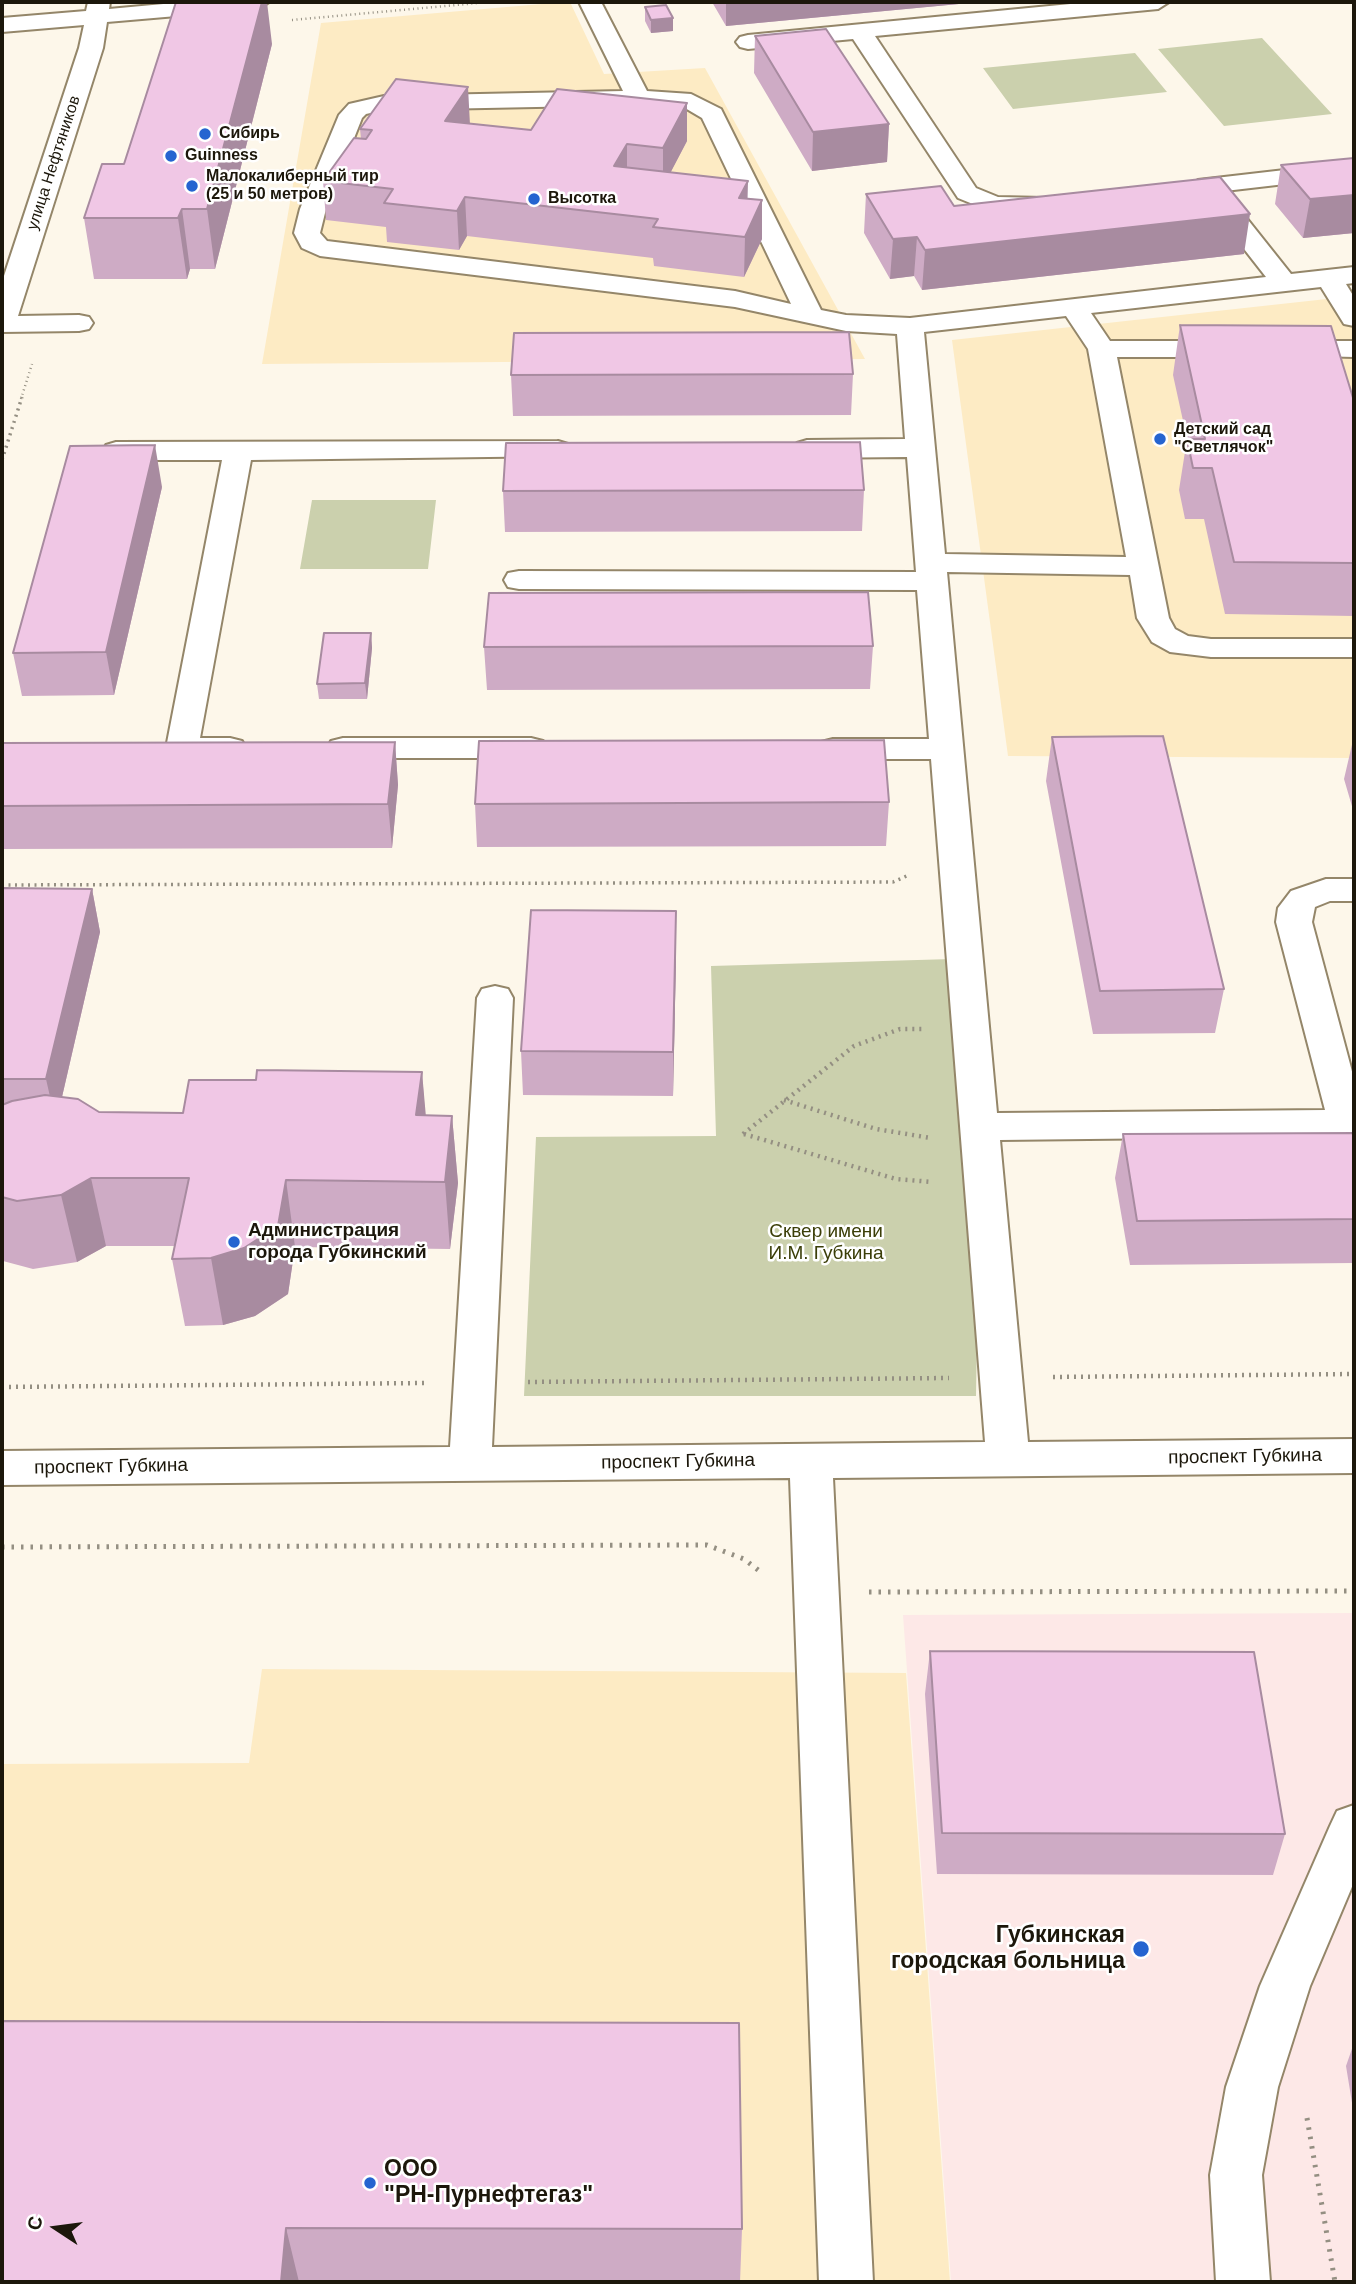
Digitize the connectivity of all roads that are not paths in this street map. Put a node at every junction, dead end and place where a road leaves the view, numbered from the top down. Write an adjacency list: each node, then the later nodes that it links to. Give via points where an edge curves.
1 (258, 2): 4 (street)
2 (590, 2): 8 (street)
3 (1158, 2): 6 (street)
4 (99, 9): 5 (street); 18 (street, улица Нефтяников)
5 (2, 25)
6 (860, 31): 7 (street); 12 (street, via 967,193 995,205)
7 (748, 42)
8 (638, 98): 16 (street, via 691,101 712,114); 16 (street, via 370,104 351,115 307,233 320,248 735,299)
9 (1354, 169): 10 (street)
10 (1207, 185): 11 (street); 14 (street)
11 (1181, 188)
12 (1064, 200)
13 (1342, 276): 14 (street); 17 (street)
14 (1284, 283): 15 (street)
15 (1073, 307): 20 (street); 21 (street)
16 (810, 316): 20 (street)
17 (1354, 318)
18 (2, 323): 19 (street)
19 (79, 323)
20 (911, 326): 23 (street)
21 (1102, 349): 22 (street); 28 (street)
22 (1354, 349)
23 (921, 448): 25 (street); 29 (street)
24 (586, 449): 27 (street)
25 (781, 449)
26 (116, 451): 27 (street)
27 (237, 451): 32 (street, via 169,748)
28 (1142, 566): 29 (street); 31 (street, via 1153,618 1163,635 1181,645)
29 (931, 572): 30 (street); 35 (street)
30 (519, 580)
31 (1354, 648)
32 (264, 748)
33 (320, 748): 34 (street)
34 (554, 748)
35 (946, 748): 36 (street); 40 (street)
36 (802, 749)
37 (1354, 890): 39 (street, via 1326,890 1303,899 1294,922)
38 (495, 998): 44 (street)
39 (1351, 1123): 40 (street)
40 (979, 1136): 42 (street)
41 (1354, 1458): 42 (street, проспект Губкина)
42 (1008, 1459): 43 (street, проспект Губкина)
43 (811, 1461): 44 (street, проспект Губкина); 47 (street)
44 (470, 1464): 45 (street, проспект Губкина)
45 (2, 1468)
46 (1354, 1826): 48 (street, via 1285,1986 1252,2087 1236,2175)
47 (846, 2282)
48 (1243, 2282)

